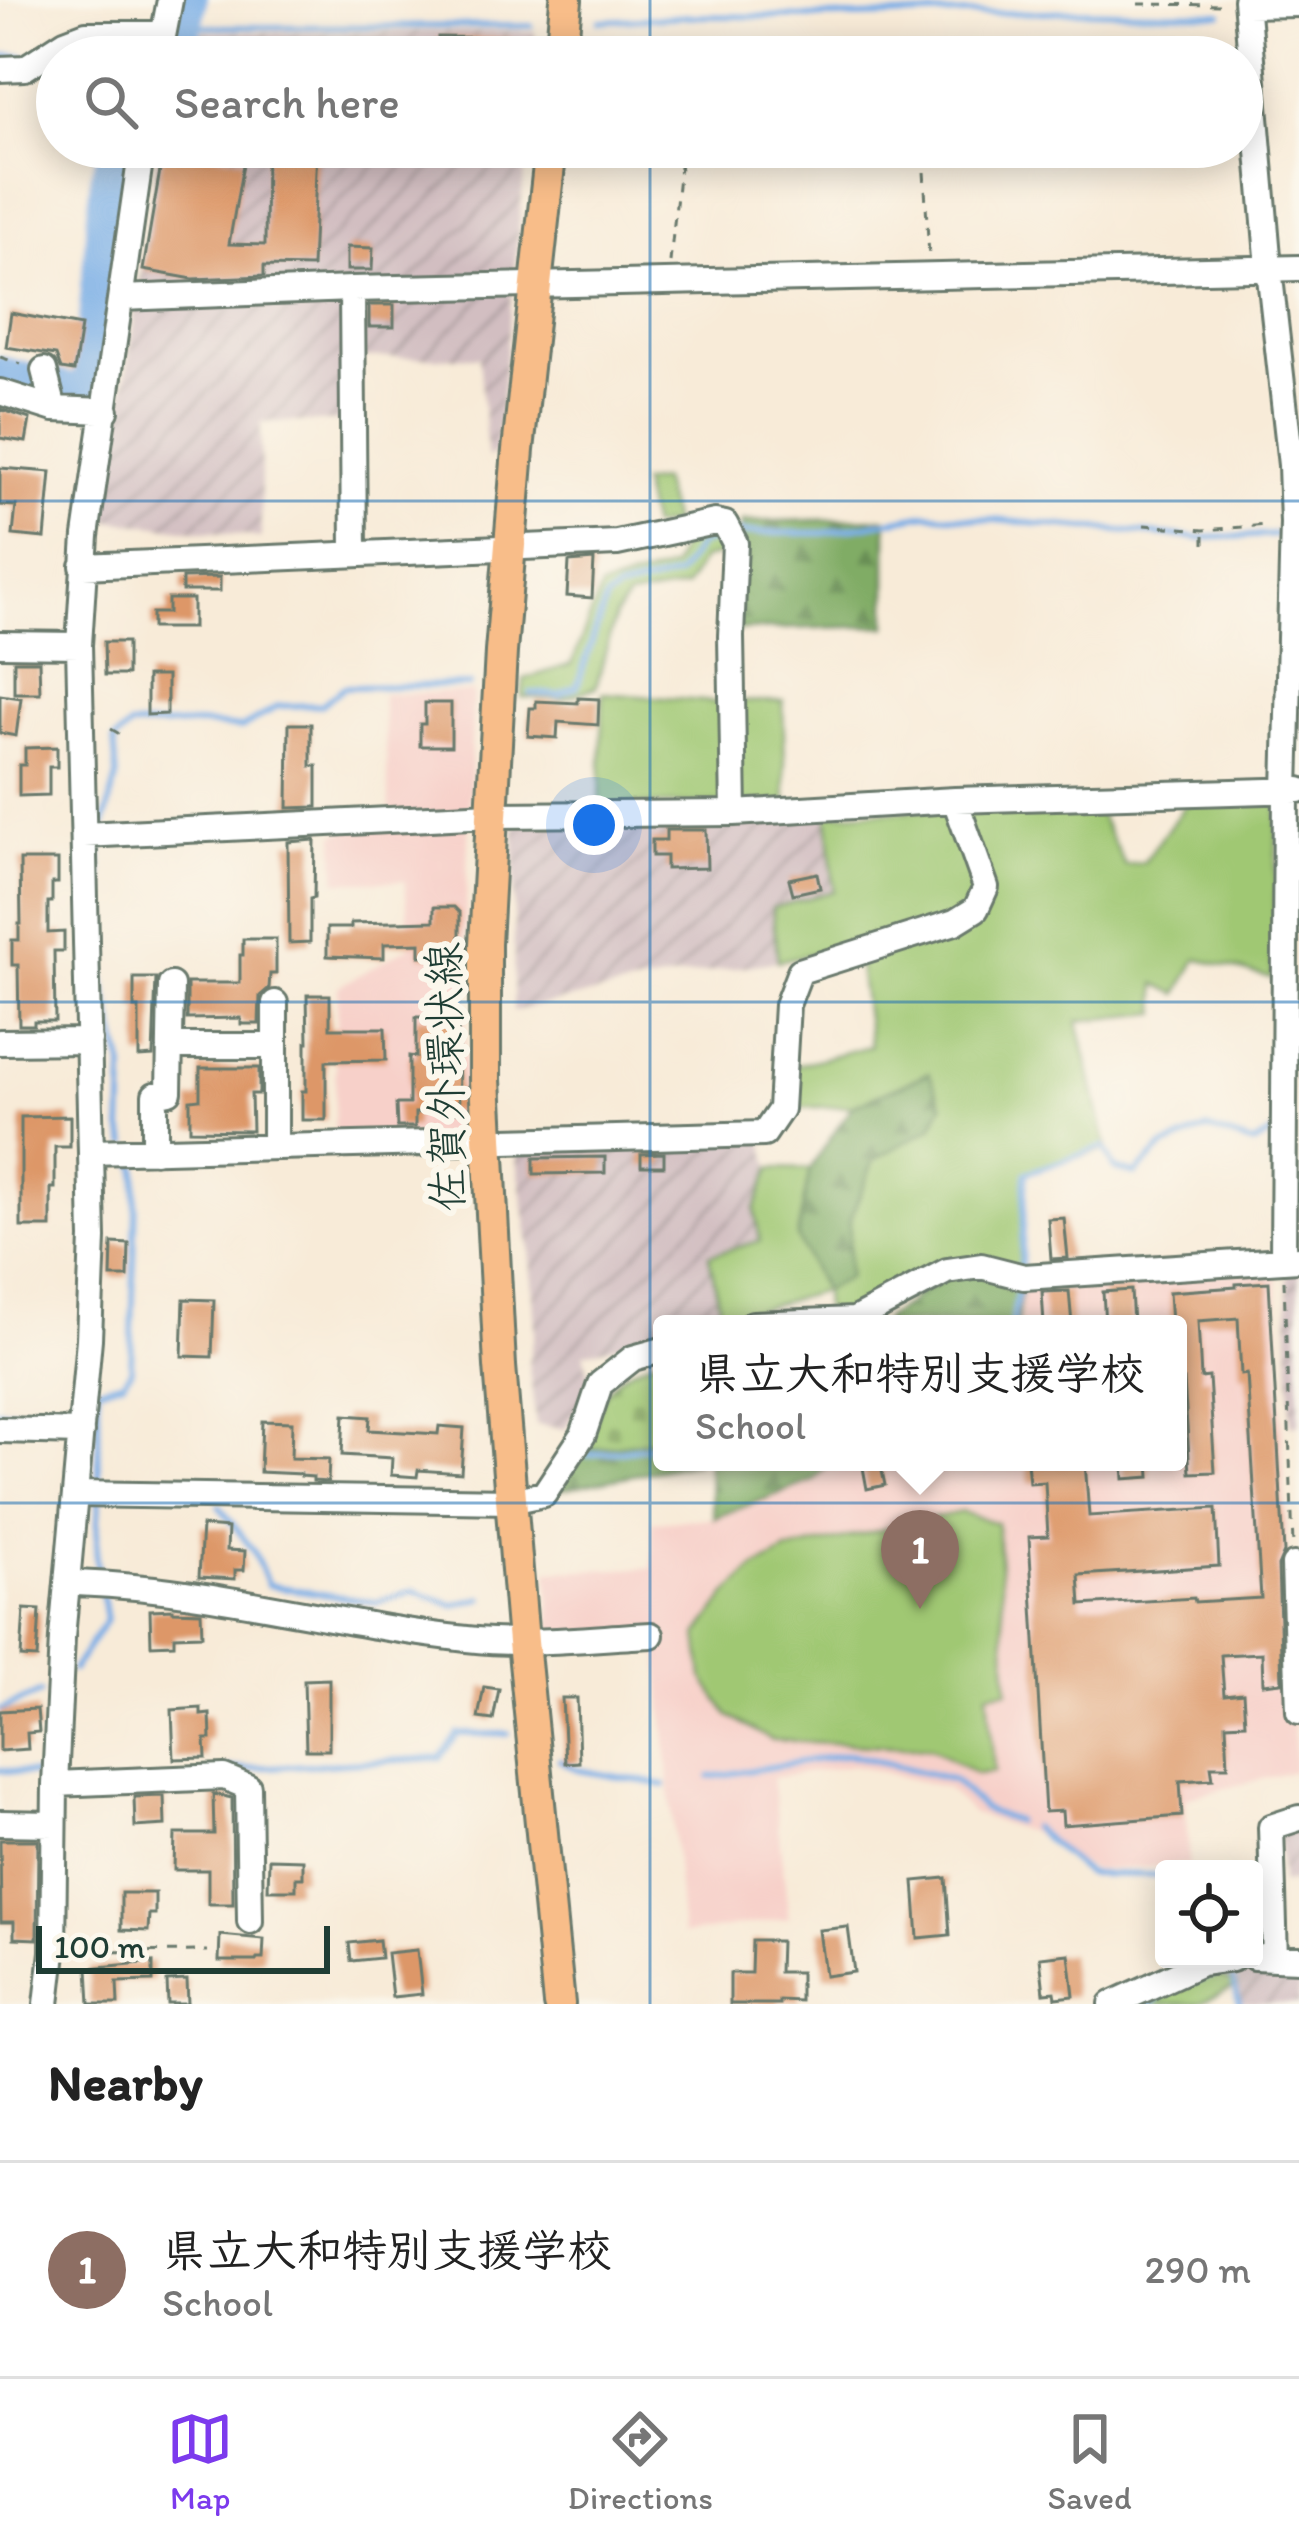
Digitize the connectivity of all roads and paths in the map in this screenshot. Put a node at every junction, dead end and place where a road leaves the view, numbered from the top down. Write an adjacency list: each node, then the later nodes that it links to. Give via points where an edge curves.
1 (170, 0): 6 (street)
2 (566, 0): 7 (main road)
3 (1247, 3): 4 (path); 5 (street); 8 (street)
4 (1138, 4)
5 (1299, 4)
6 (163, 36)
7 (563, 36)
8 (1250, 36)
9 (36, 61): 10 (street)
10 (0, 69)
11 (138, 168): 22 (street)
12 (549, 168): 20 (main road, 佐賀外環状線)
13 (680, 168): 19 (path)
14 (924, 168): 18 (path)
15 (1261, 168): 16 (street)
16 (1269, 268): 17 (street); 18 (street); 27 (street)
17 (1299, 268)
18 (929, 276): 19 (street)
19 (668, 282): 20 (street)
20 (537, 285): 21 (street); 31 (main road, 佐賀外環状線)
21 (352, 289): 22 (street); 32 (street)
22 (121, 298): 26 (street)
23 (44, 370): 25 (street)
24 (0, 392): 25 (street)
25 (54, 409): 26 (street)
26 (106, 411): 33 (street)
27 (1296, 522): 29 (path); 38 (street)
28 (1144, 525): 29 (path)
29 (1204, 530): 30 (path)
30 (1204, 544)
31 (509, 547): 32 (street); 40 (street, via 617,543 715,522 730,533); 41 (main road, 佐賀外環状線)
32 (354, 554): 33 (street)
33 (83, 566): 35 (street)
34 (0, 644): 35 (street)
35 (79, 645): 42 (street)
36 (111, 729): 37 (path)
37 (125, 737)
38 (1293, 790): 39 (street); 53 (street)
39 (955, 800): 40 (street); 49 (street, via 986,886 976,909 800,971 787,1005 781,1108 764,1134)
40 (734, 813): 41 (street)
41 (490, 815): 42 (street); 49 (main road, 佐賀外環状線)
42 (84, 835): 45 (street)
43 (171, 985): 47 (street)
44 (275, 1004): 48 (street)
45 (89, 1041): 46 (street); 52 (street)
46 (0, 1042)
47 (170, 1046): 48 (street); 51 (street, via 170,1092 154,1096)
48 (275, 1046): 50 (street)
49 (488, 1141): 50 (street); 59 (main road, 佐賀外環状線)
50 (275, 1147): 51 (street)
51 (149, 1151): 52 (street)
52 (103, 1152): 57 (street)
53 (1291, 1259): 54 (street, via 1024,1277 981,1266 947,1271); 60 (path)
54 (863, 1315)
55 (653, 1352): 59 (street, via 600,1384 584,1435 544,1494)
56 (0, 1430): 57 (street)
57 (82, 1432): 58 (street)
58 (91, 1494): 59 (street); 61 (street)
59 (511, 1501): 63 (main road, 佐賀外環状線)
60 (1294, 1565): 64 (street)
61 (89, 1584): 63 (street); 65 (street)
62 (651, 1635): 63 (street)
63 (523, 1642): 75 (main road, 佐賀外環状線)
64 (1299, 1711)
65 (55, 1784): 68 (street); 69 (street, via 224,1777 248,1787)
66 (1299, 1817): 72 (street, via 1271,1827)
67 (0, 1823): 68 (street)
68 (54, 1823): 71 (street)
69 (250, 1922)
70 (208, 1951): 71 (path)
71 (53, 1952): 74 (street)
72 (1276, 1958)
73 (1190, 1968): 76 (street)
74 (47, 2004)
75 (559, 2004)
76 (1112, 2004)

